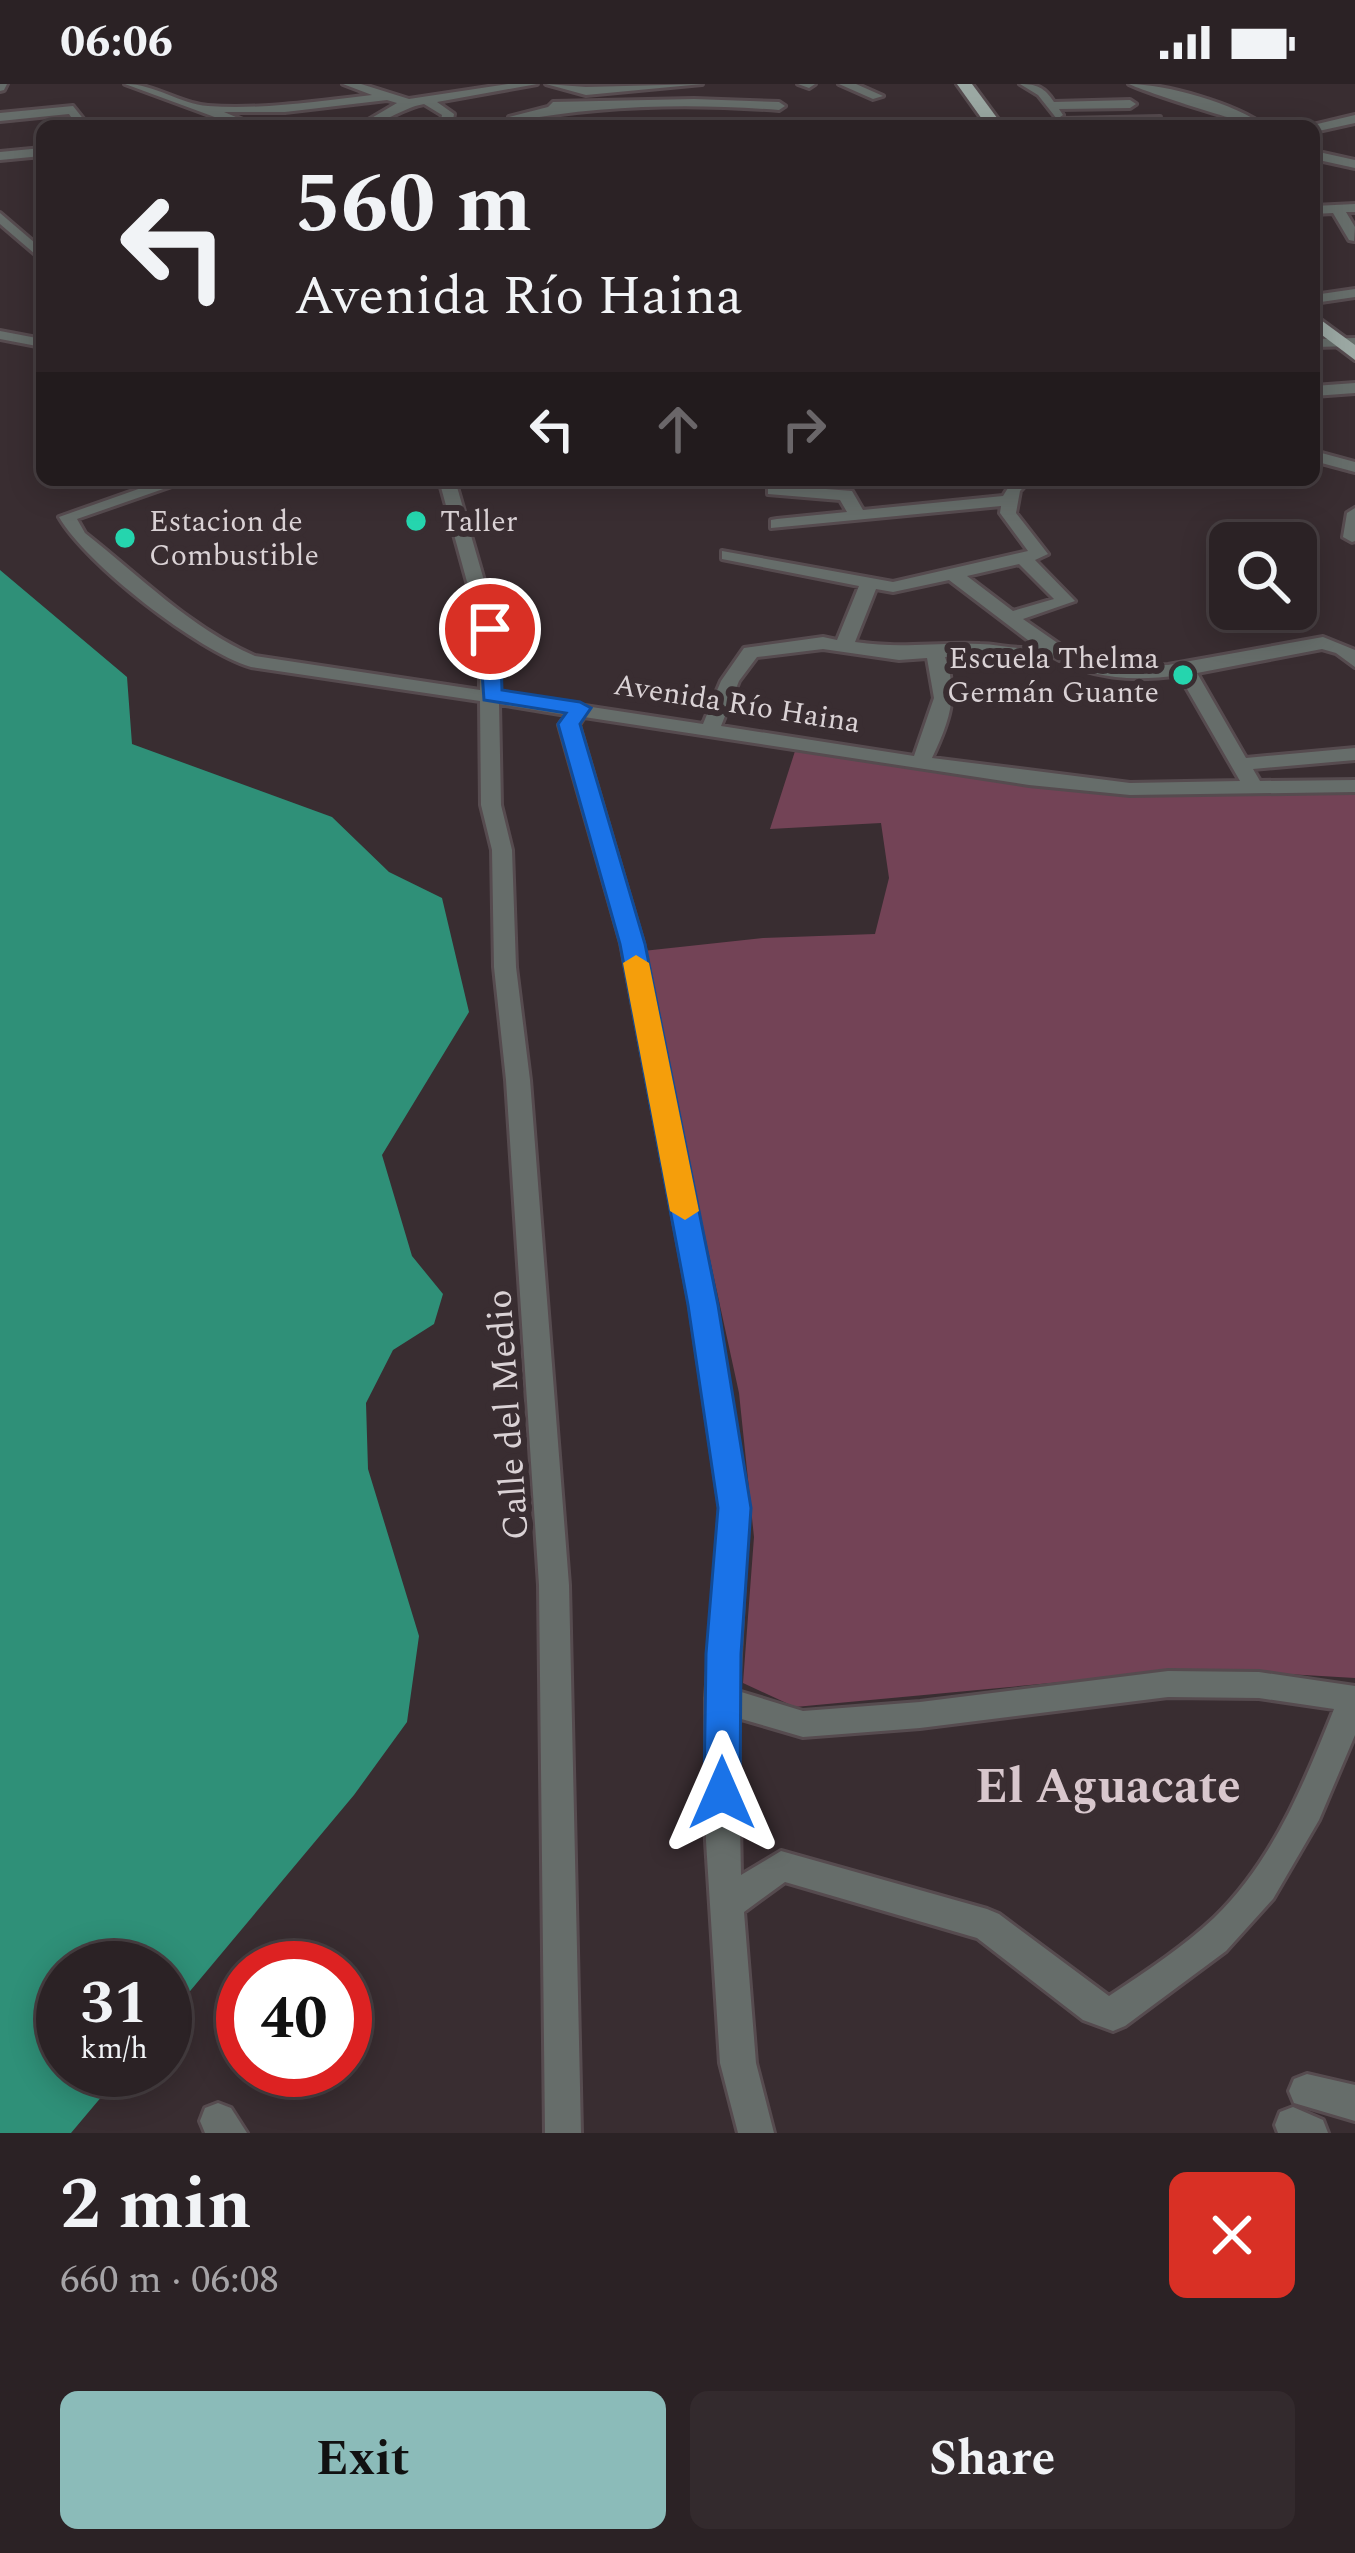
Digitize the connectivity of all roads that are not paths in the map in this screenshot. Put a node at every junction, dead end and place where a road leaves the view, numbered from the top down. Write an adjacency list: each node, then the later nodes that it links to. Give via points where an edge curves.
1 (130, 84): 16 (street)
2 (552, 84): 3 (street, via 586,91)
3 (699, 84)
4 (845, 84): 11 (street)
5 (964, 84): 28 (main road)
6 (1135, 84): 30 (street)
7 (358, 85): 12 (street)
8 (526, 85): 13 (street); 19 (street)
9 (1033, 87): 10 (street); 18 (street)
10 (1091, 91)
11 (877, 96)
12 (384, 98): 14 (street); 16 (street, via 285,108)
13 (429, 102): 14 (street); 26 (street)
14 (407, 103): 25 (street)
15 (1138, 104): 18 (street)
16 (202, 105): 24 (street)
17 (779, 106): 19 (street, via 686,100)
18 (1051, 106): 29 (street)
19 (555, 108): 21 (street); 27 (street)
20 (0, 117): 23 (street, via 73,110)
21 (515, 118)
22 (1355, 119): 31 (street)
23 (79, 120)
24 (237, 120)
25 (375, 120)
26 (447, 120)
27 (574, 120)
28 (991, 120)
29 (1060, 120)
30 (1248, 120)
31 (1320, 127)
32 (1355, 150): 36 (street)
33 (36, 153): 34 (street)
34 (0, 156)
35 (1320, 156): 36 (street)
36 (1335, 160): 37 (street)
37 (1354, 173)
38 (1336, 208): 39 (street); 40 (street); 42 (street)
39 (1355, 208)
40 (1320, 209)
41 (0, 217): 43 (street)
42 (1354, 237)
43 (36, 250)
44 (1355, 293): 45 (street)
45 (1320, 297)
46 (1320, 324): 50 (main road)
47 (0, 335): 48 (street)
48 (36, 342)
49 (1320, 344): 50 (street)
50 (1351, 347)
51 (1355, 388): 52 (street)
52 (1320, 391)
53 (1320, 457): 54 (street)
54 (1355, 466)
55 (163, 486): 74 (street, Avenida Río Haina, via 67,517 78,536 226,652)
56 (449, 486): 74 (street, Calle del Medio, via 490,629)
57 (1018, 486): 59 (street)
58 (774, 490): 61 (street, via 846,495)
59 (1010, 500): 61 (street); 65 (street, via 1008,513)
60 (1355, 513): 63 (street)
61 (857, 514): 62 (street)
62 (777, 524)
63 (1352, 537)
64 (728, 555): 67 (street)
65 (1031, 556): 66 (street); 68 (street, via 1066,601)
66 (953, 574): 67 (street); 68 (street)
67 (869, 584): 69 (street)
68 (1012, 617): 70 (street)
69 (844, 646): 72 (street); 76 (street, via 751,652)
70 (1054, 648): 72 (street); 73 (street, via 1104,672)
71 (1348, 649): 73 (street, via 1323,643)
72 (934, 655): 78 (street, via 946,684 943,713)
73 (1186, 669): 79 (street)
74 (491, 695): 75 (street, Avenida Río Haina); 87 (street, Calle del Medio, via 491,805 502,850 554,1585)
75 (580, 708): 76 (street, Avenida Río Haina); 82 (street, via 569,724 632,944 734,1508)
76 (711, 728): 78 (street, Avenida Río Haina)
77 (1355, 754): 79 (street)
78 (920, 763): 81 (street, Avenida Río Haina, via 1130,789)
79 (1242, 764): 81 (street)
80 (1355, 786): 81 (street, Avenida Río Haina)
81 (1254, 788)
82 (722, 1698): 83 (street, via 803,1724 1168,1684 1259,1685); 84 (street)
83 (1354, 1699): 84 (street, via 1266,1882 1241,1915 1113,2014 987,1925 817,1873 781,1866)
84 (726, 1905): 88 (street, via 738,2063)
85 (1355, 2103): 86 (street)
86 (1303, 2116)
87 (562, 2133)
88 (756, 2133)

